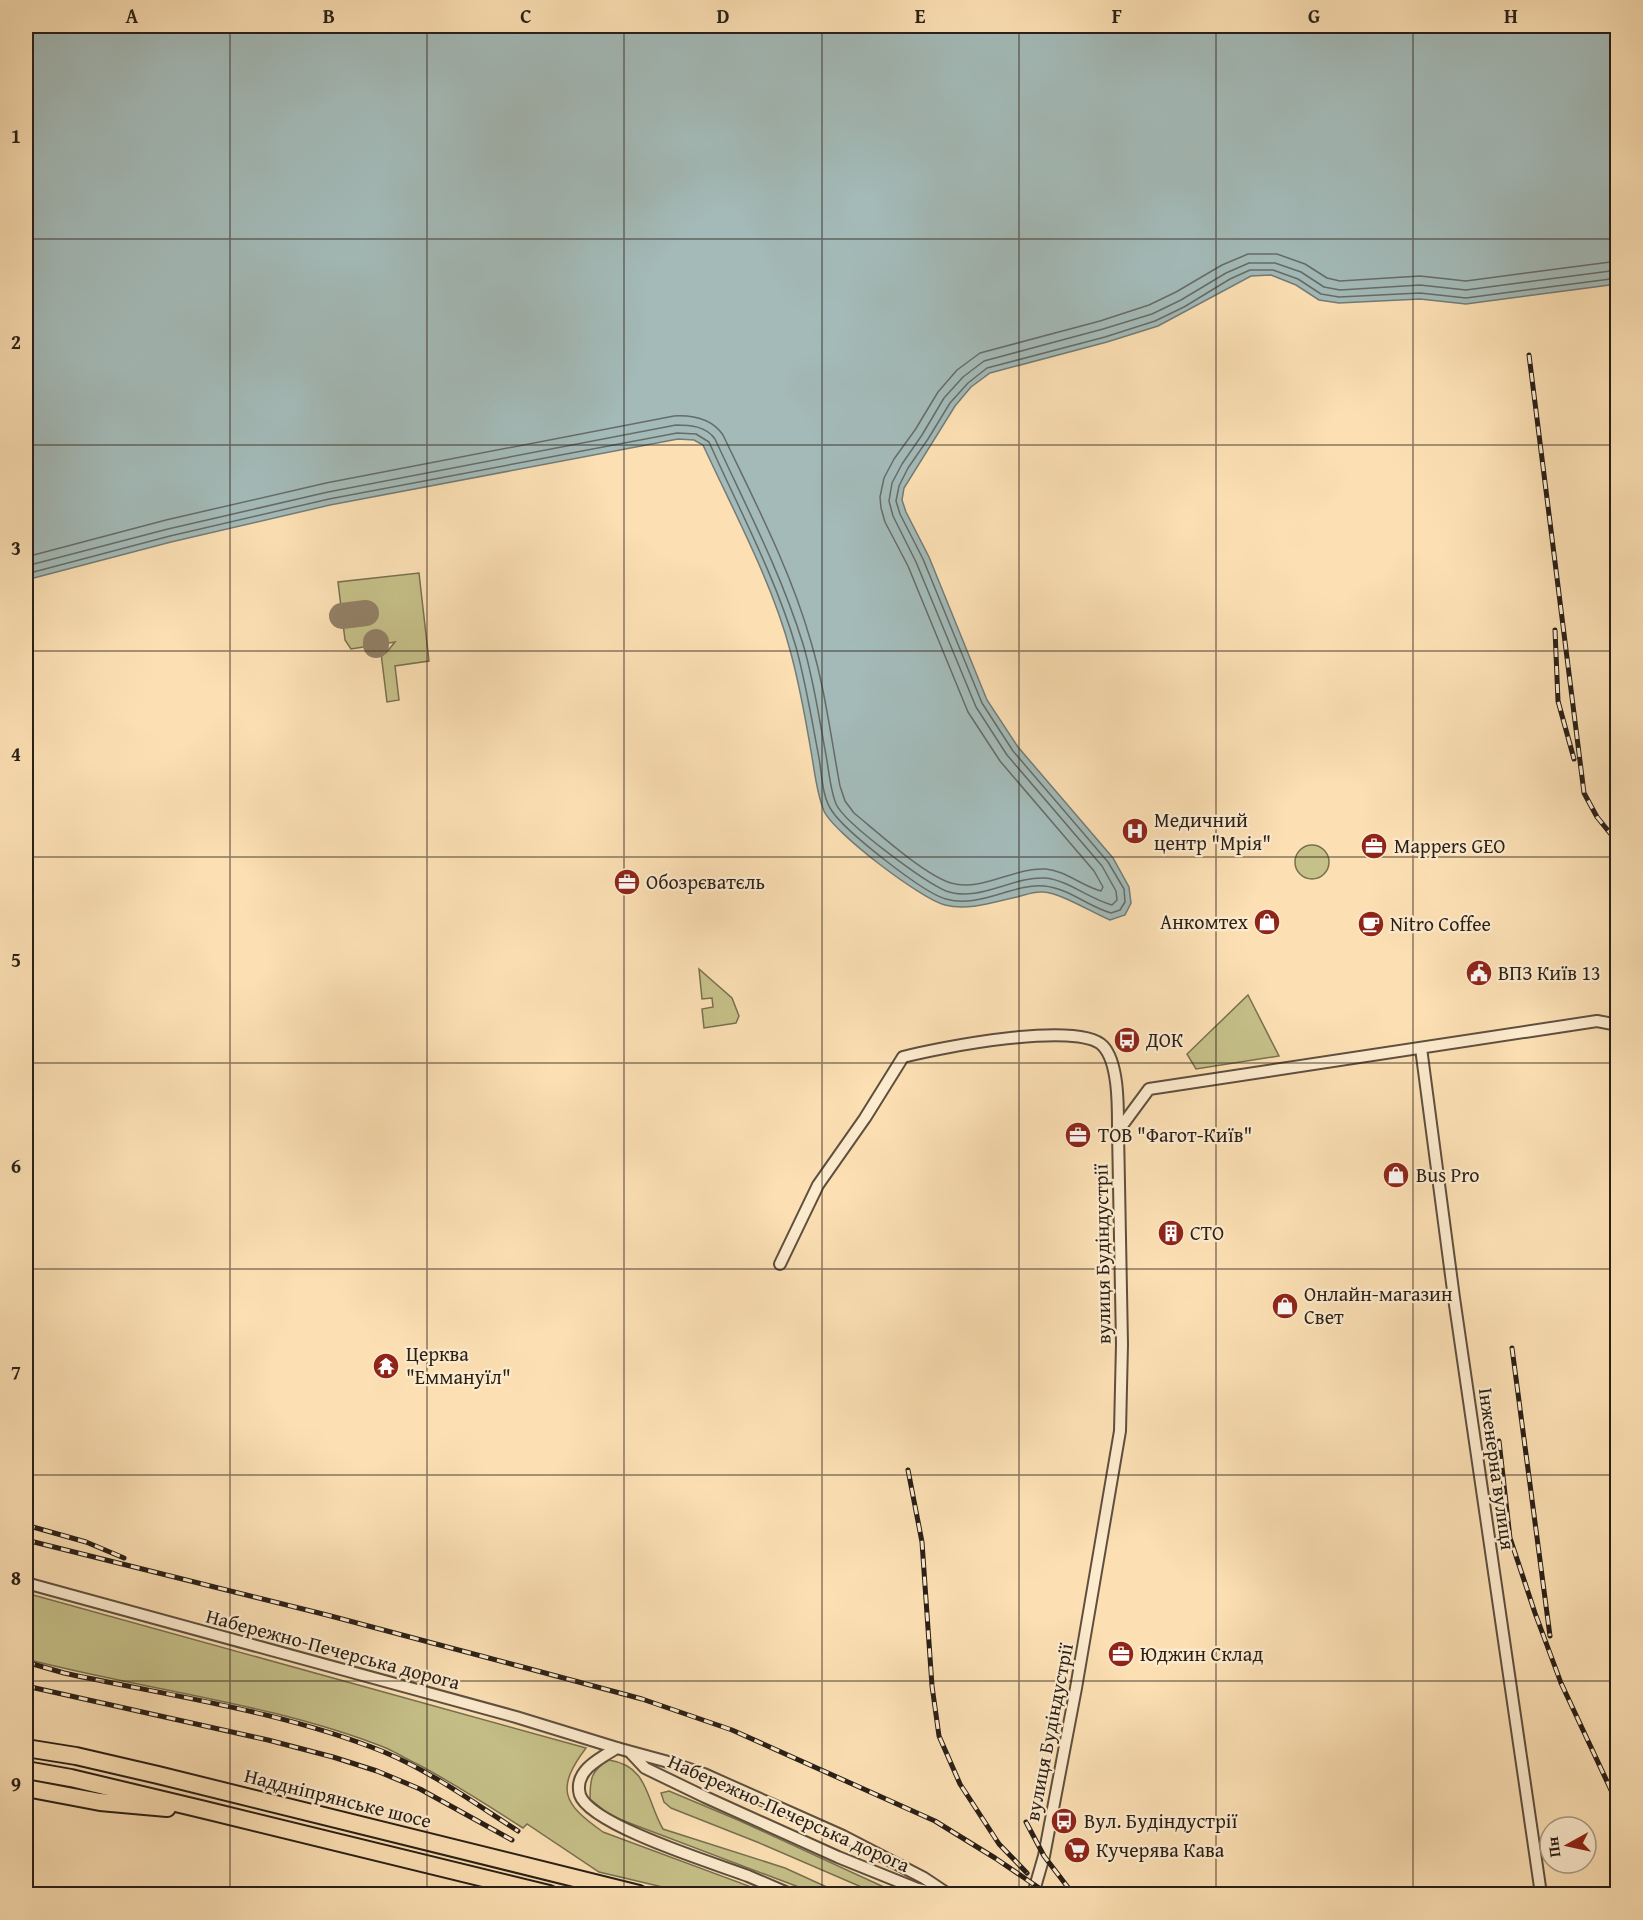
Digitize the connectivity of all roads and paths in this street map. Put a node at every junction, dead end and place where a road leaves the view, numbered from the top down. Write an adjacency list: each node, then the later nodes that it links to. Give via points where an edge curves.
1 (1617, 1025): 2 (street, via 1597,1021)
2 (1421, 1048): 3 (street, via 1149,1089); 20 (street, Інженерна вулиця, via 1455,1310)
3 (1118, 1131): 4 (street, вулиця Будіндустрії, via 1109,1055 1102,1044 1088,1038 1052,1036 976,1042 903,1058 818,1185); 19 (street, вулиця Будіндустрії, via 1120,1431 1076,1688 1044,1856)
4 (780, 1264)
5 (26, 1583): 8 (street, Набережно-Печерська дорога, via 516,1717)
6 (26, 1739): 10 (main road)
7 (26, 1748): 10 (main road, Наддніпрянське шосе)
8 (617, 1749): 9 (street, Набережно-Печерська дорога); 16 (street, via 588,1767 581,1779 581,1798 592,1810 645,1838)
9 (631, 1753): 17 (street, Набережно-Печерська дорога, via 645,1768 705,1797 838,1857); 18 (street, Набережно-Печерська дорога, via 704,1774 801,1816)
10 (76, 1756): 15 (main road, Наддніпрянське шосе)
11 (26, 1770): 13 (main road)
12 (26, 1788): 13 (main road, via 135,1806)
13 (205, 1810): 14 (main road)
14 (549, 1894)
15 (639, 1894)
16 (790, 1894)
17 (939, 1894)
18 (948, 1894)
19 (1033, 1894)
20 (1541, 1894)

